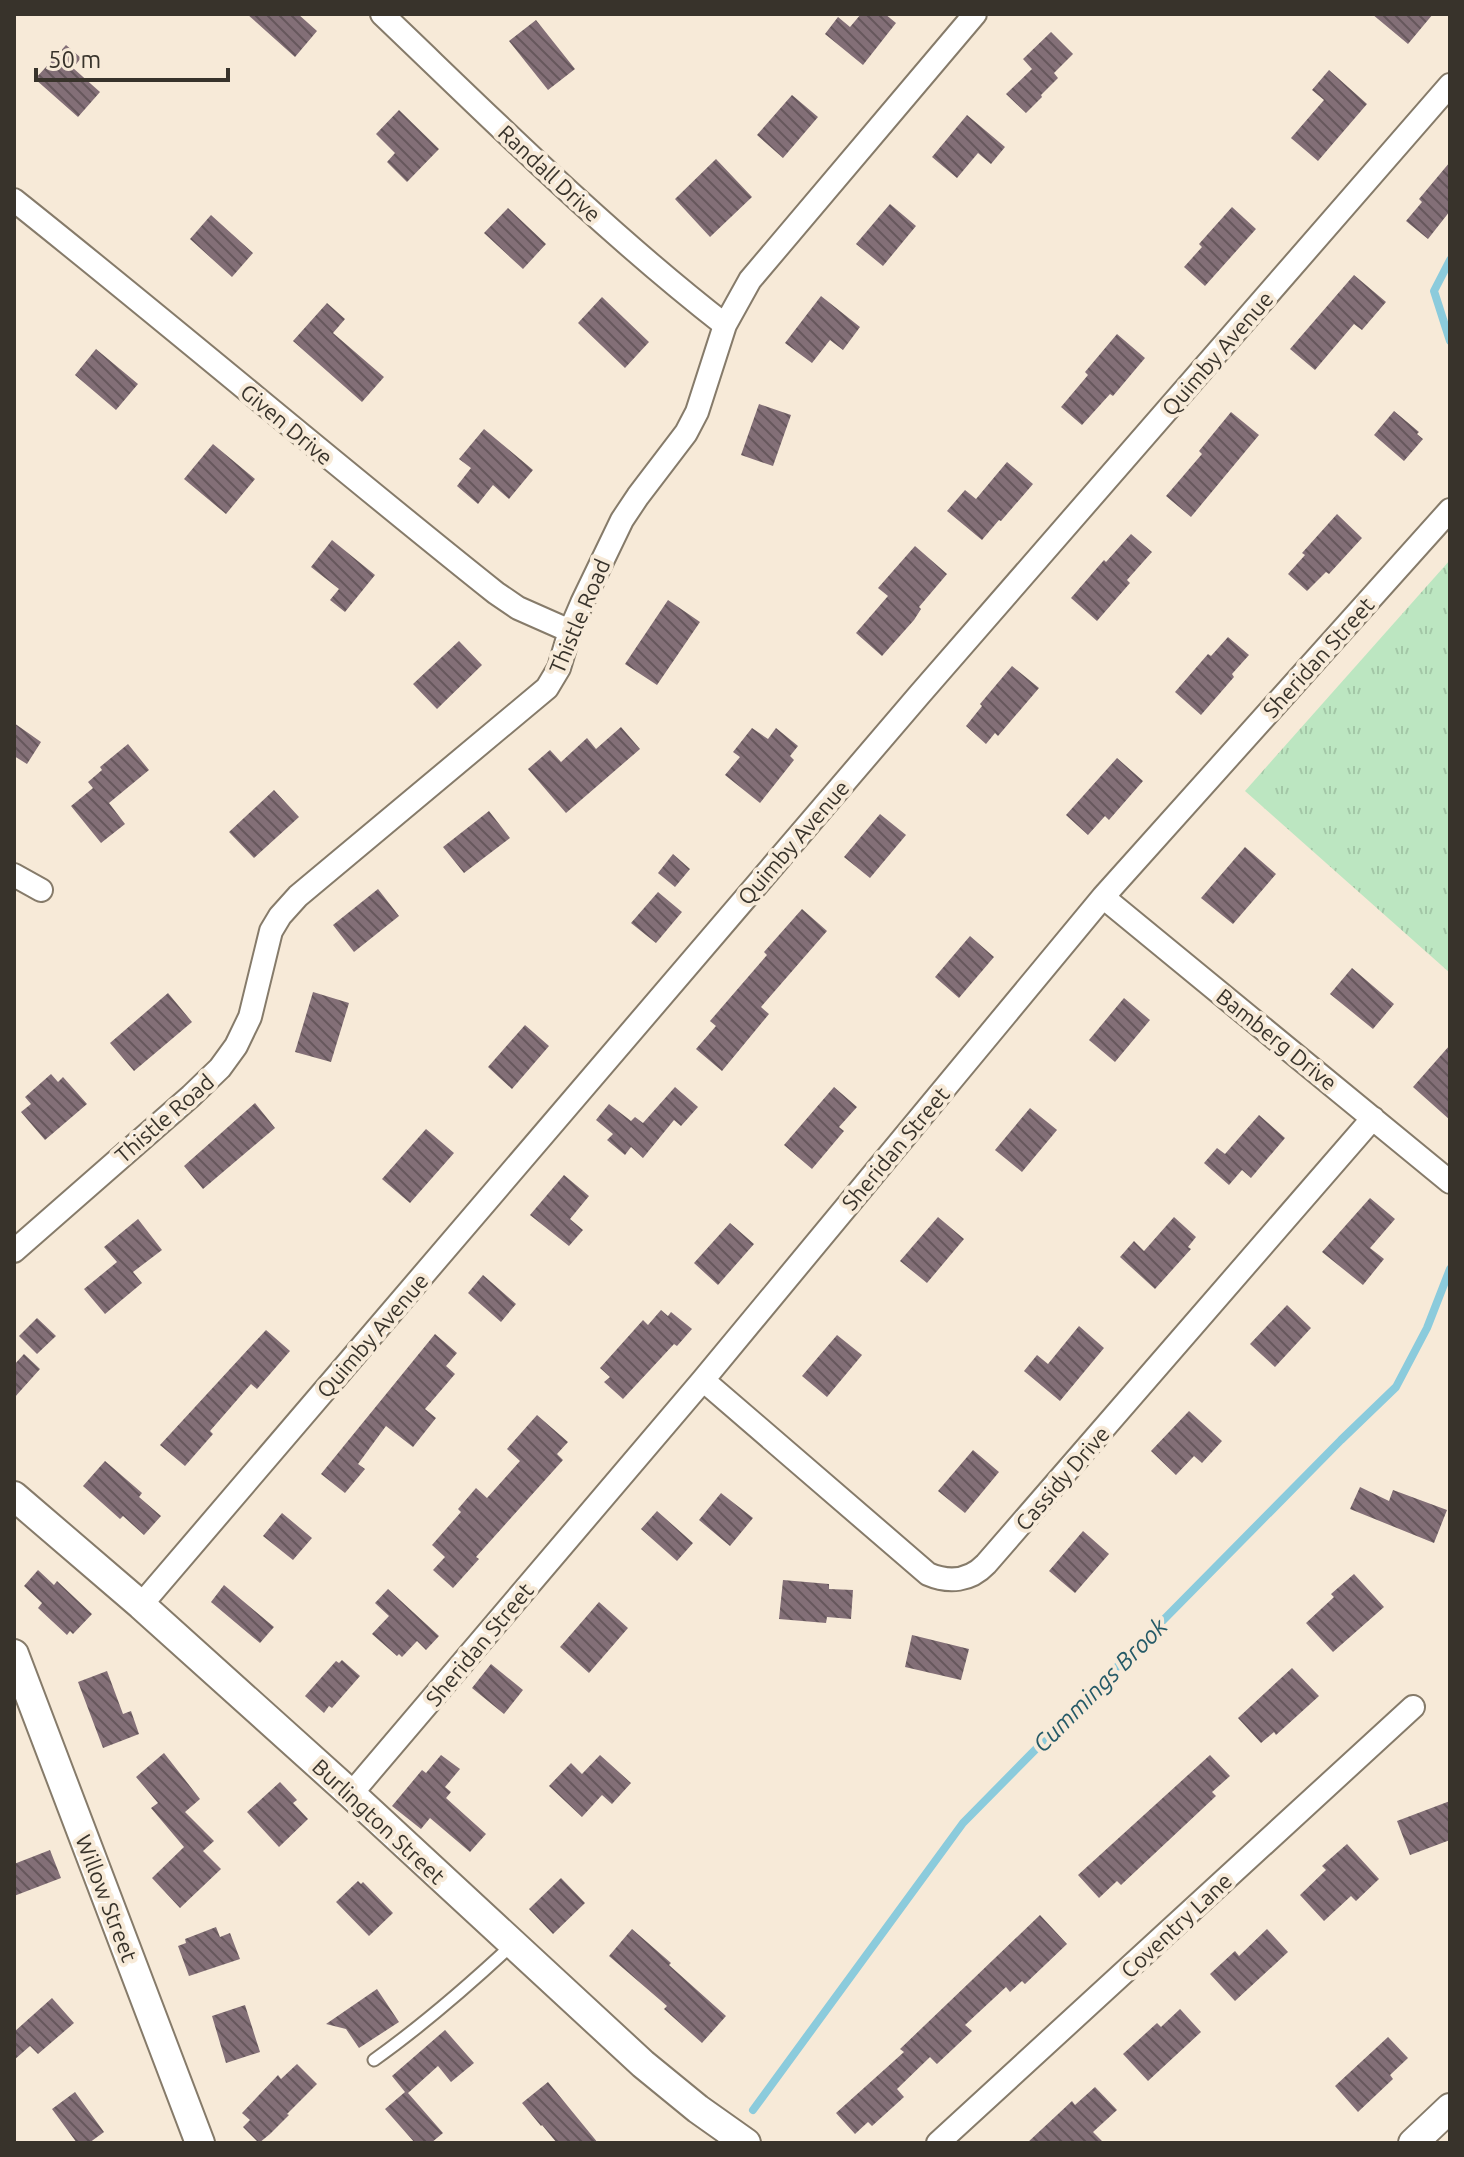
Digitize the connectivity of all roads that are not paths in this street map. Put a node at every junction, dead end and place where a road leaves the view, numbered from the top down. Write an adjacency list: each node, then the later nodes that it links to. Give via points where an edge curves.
1 (382, 14): 5 (street, Randall Drive, via 592,213)
2 (973, 15): 5 (street, Thistle Road, via 750,280)
3 (1450, 85): 16 (street, Quimby Avenue, via 920,694)
4 (14, 200): 7 (street, Given Drive, via 496,593)
5 (725, 325): 7 (street, Thistle Road, via 697,412 622,520)
6 (1450, 510): 10 (street, Sheridan Street)
7 (570, 631): 13 (street, Thistle Road, via 559,668 540,695 285,910 268,939 250,1017 220,1068)
8 (14, 875): 9 (street)
9 (41, 890)
10 (1103, 897): 11 (street, Bamberg Drive); 14 (street, Sheridan Street)
11 (1373, 1118): 12 (street, Bamberg Drive); 14 (street, Cassidy Drive, via 986,1564 967,1577 951,1580 928,1574)
12 (1450, 1182)
13 (14, 1251)
14 (703, 1380): 19 (street, Sheridan Street)
15 (14, 1496): 16 (street, Burlington Street)
16 (141, 1605): 19 (street, Burlington Street)
17 (14, 1654): 23 (street, Willow Street)
18 (1413, 1707): 25 (street, Coventry Lane)
19 (351, 1794): 20 (street, Burlington Street)
20 (512, 1945): 21 (lane); 24 (street, Burlington Street, via 643,2064)
21 (374, 2060)
22 (1450, 2108): 26 (street)
23 (200, 2143)
24 (746, 2143)
25 (938, 2143)
26 (1413, 2143)

